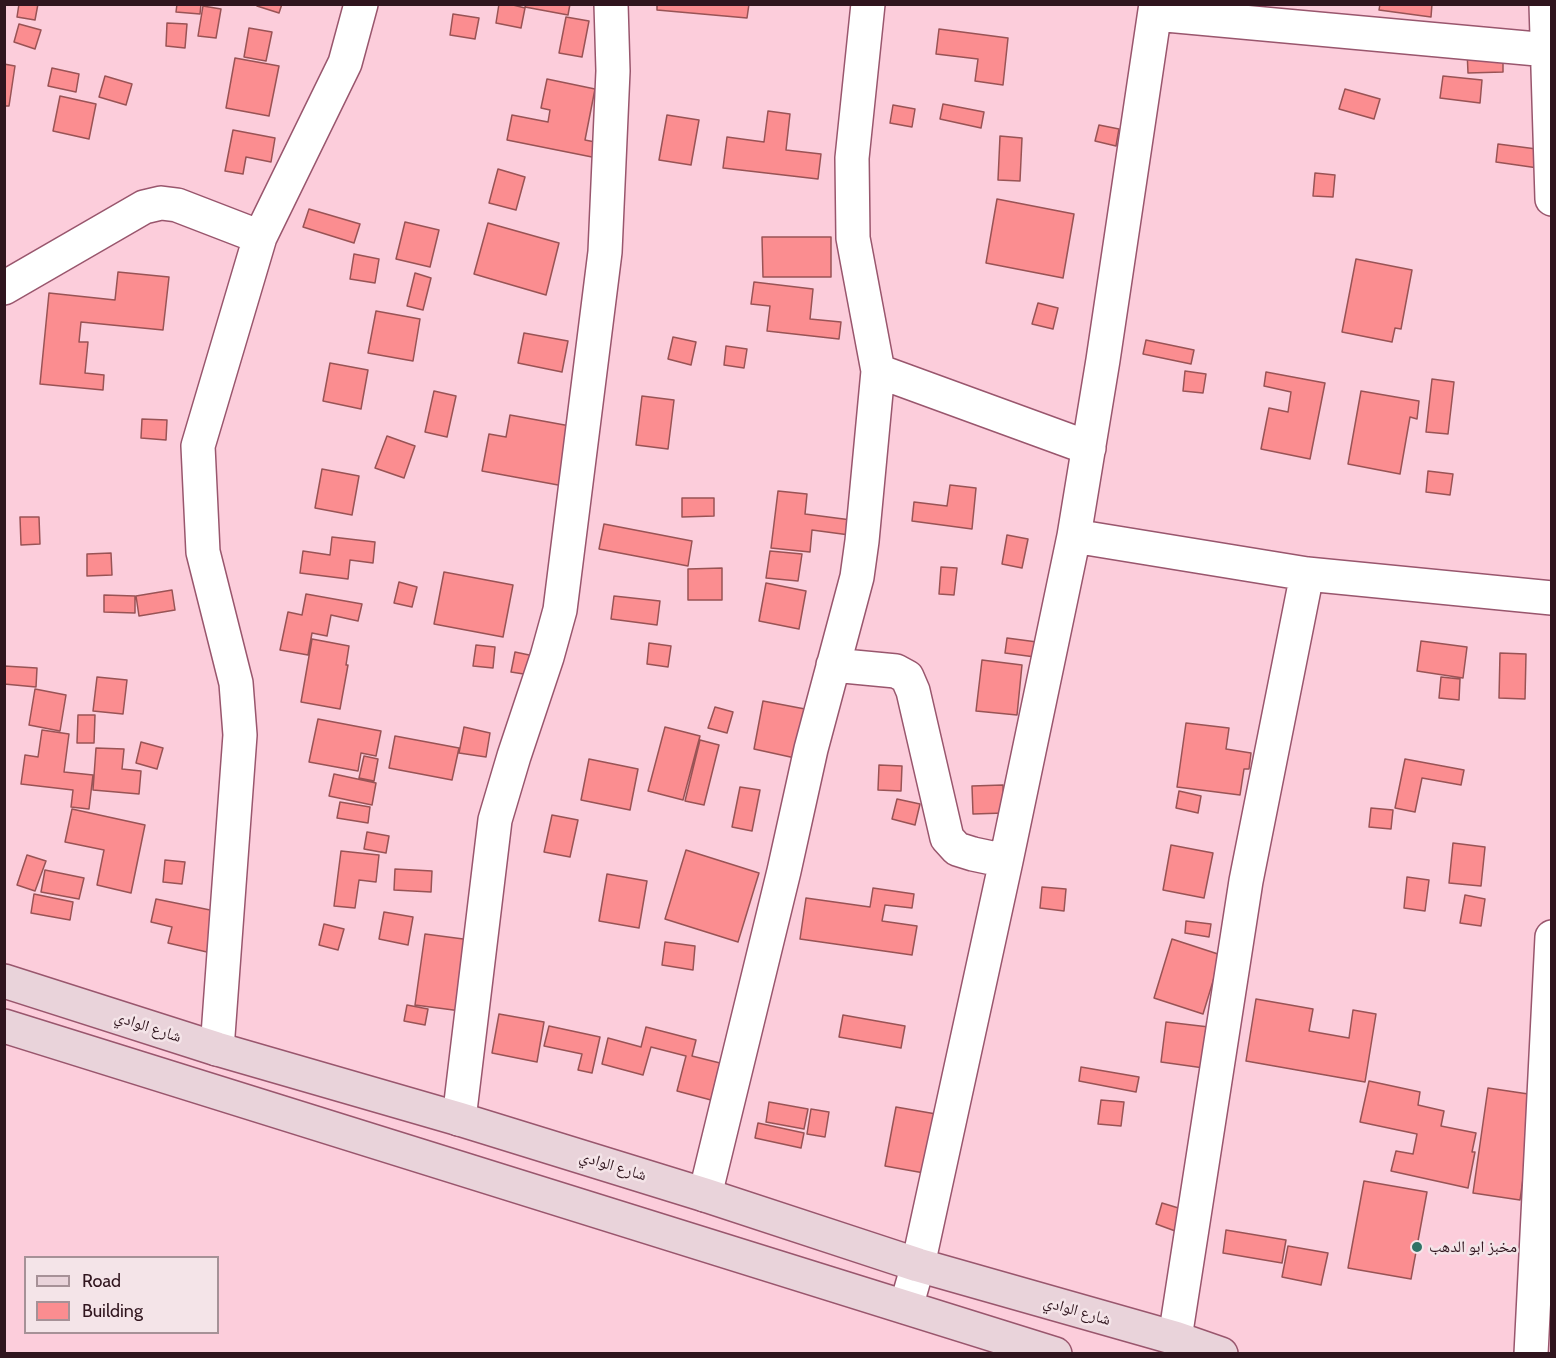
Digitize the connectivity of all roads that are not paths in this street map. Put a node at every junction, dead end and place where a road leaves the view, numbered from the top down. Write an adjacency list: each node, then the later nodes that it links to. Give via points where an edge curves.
1 (361, 4): 8 (street, via 345,63)
2 (611, 4): 21 (street, via 613,71 605,252 560,610 495,820)
3 (868, 4): 10 (street, via 852,158 853,238)
4 (1546, 4): 6 (street)
5 (1155, 9): 6 (street); 11 (street)
6 (1548, 50): 7 (street)
7 (1551, 200)
8 (260, 237): 9 (street, via 177,205 161,203 144,207); 20 (street, via 198,446 203,552 236,683 240,735)
9 (4, 288)
10 (878, 371): 11 (street); 15 (street, via 857,577)
11 (1089, 448): 12 (street)
12 (1074, 536): 13 (street); 16 (street)
13 (1306, 574): 14 (street); 25 (street, via 1246,881)
14 (1551, 598)
15 (833, 665): 16 (street, via 896,671 907,677 914,691 947,838 957,849); 22 (street)
16 (1006, 861): 23 (street)
17 (1551, 937): 28 (street)
18 (4, 981): 20 (main road, شارع الوادي)
19 (4, 1026): 24 (main road)
20 (217, 1049): 21 (main road, شارع الوادي)
21 (459, 1119): 22 (main road, شارع الوادي)
22 (705, 1195): 23 (main road, شارع الوادي)
23 (918, 1265): 24 (street); 25 (main road, شارع الوادي)
24 (906, 1307): 26 (main road)
25 (1175, 1338): 27 (main road, شارع الوادي)
26 (1054, 1353)
27 (1221, 1353)
28 (1531, 1353)

